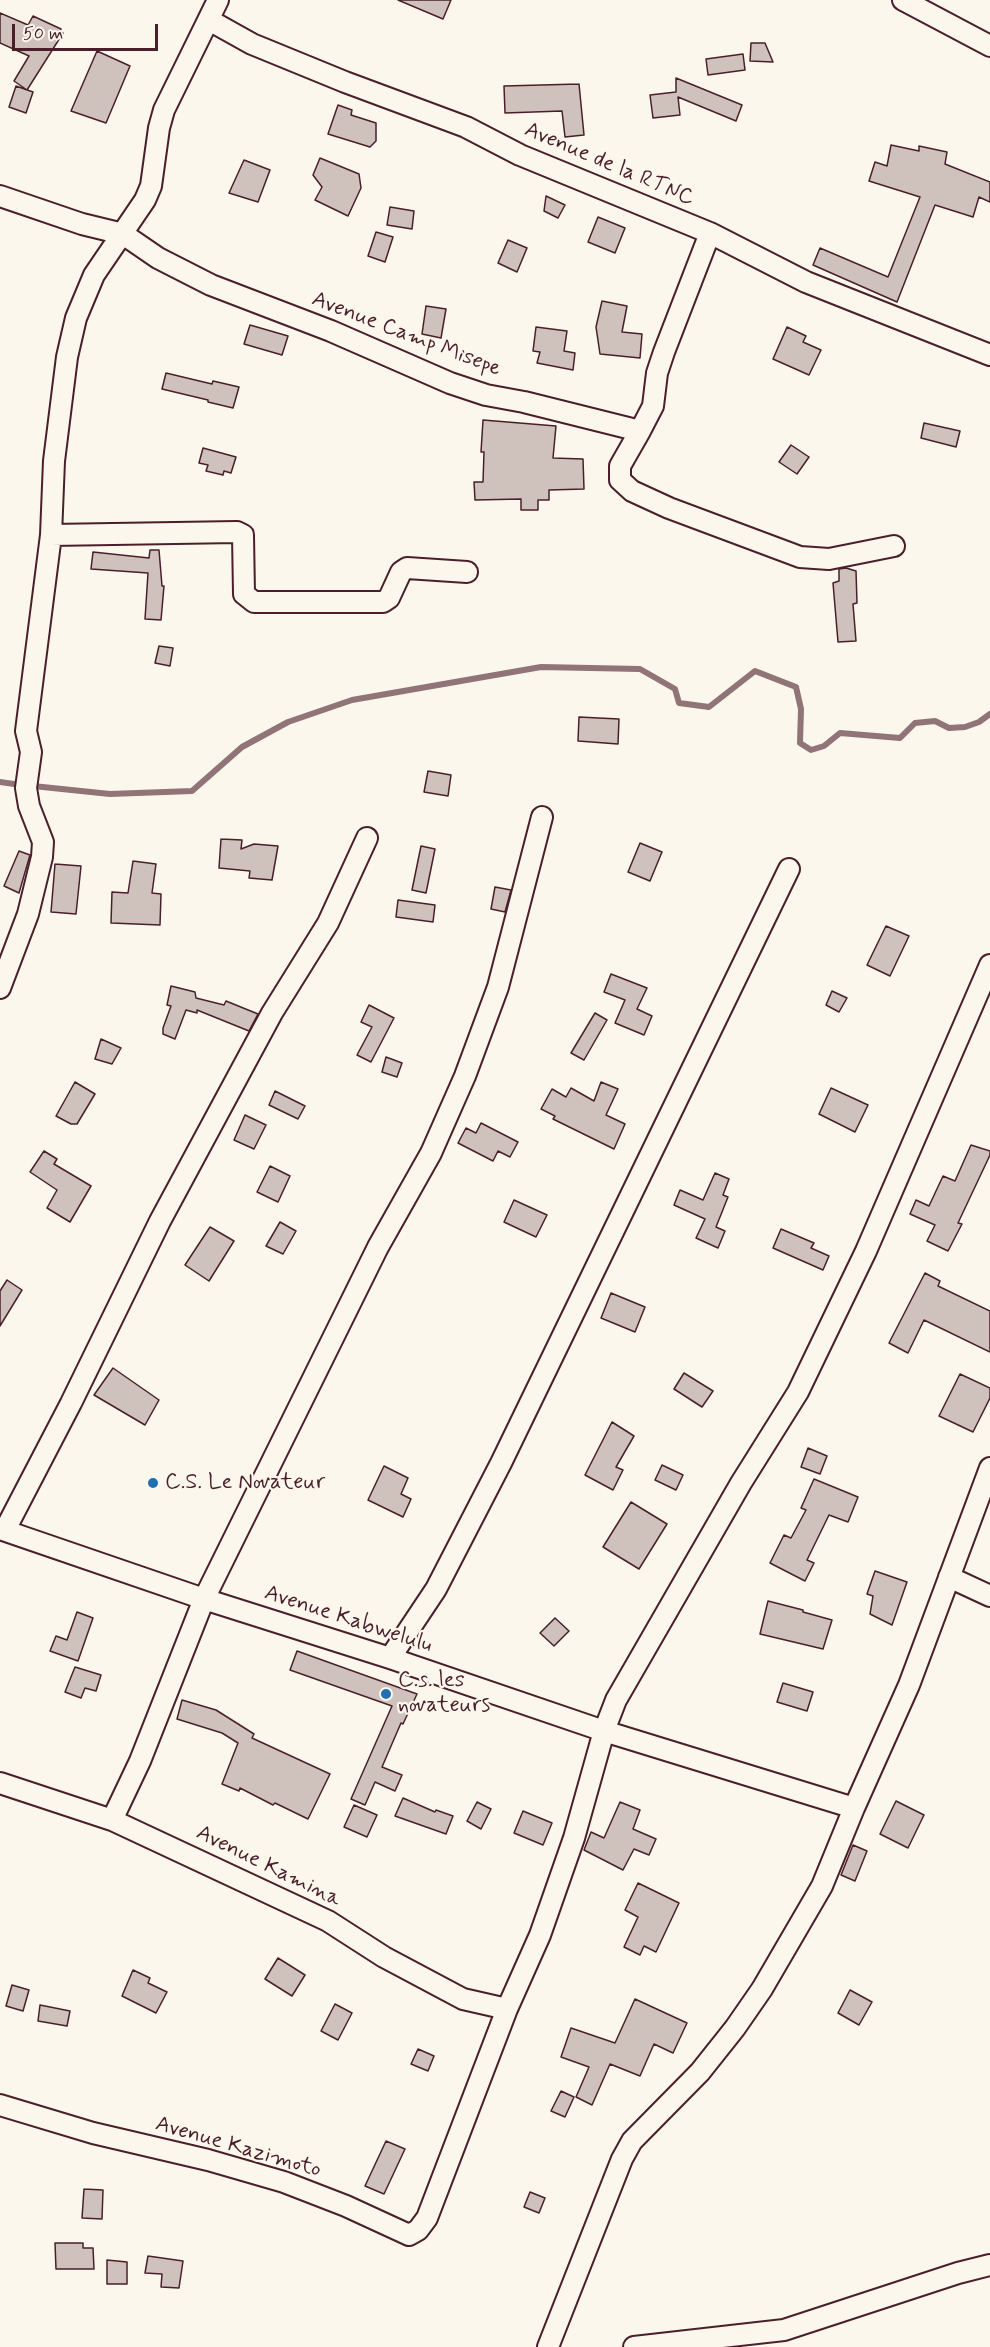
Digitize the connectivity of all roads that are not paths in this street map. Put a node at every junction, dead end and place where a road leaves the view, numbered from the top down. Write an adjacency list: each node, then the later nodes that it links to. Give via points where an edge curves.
1 (218, 0): 3 (street)
2 (903, 0): 4 (street)
3 (209, 20): 6 (street, Avenue de la RTNC, via 252,44 466,127 520,155); 7 (street, via 164,111 151,186)
4 (990, 46)
5 (0, 196): 7 (street, Avenue Camp Misepe)
6 (710, 233): 8 (street, Avenue de la RTNC, via 806,282); 9 (street, via 660,363 653,406)
7 (123, 234): 9 (street, Avenue Camp Misepe, via 158,258 211,285 450,383); 10 (street, via 94,275 75,318 54,461)
8 (990, 355)
9 (640, 431): 11 (street, via 620,466 620,480 641,496 800,557 829,559)
10 (51, 535): 12 (street, via 237,532 243,535 244,594 254,602 383,602 407,568); 17 (street, via 26,731 31,752 26,788 43,842 28,914)
11 (894, 546)
12 (467, 572)
13 (542, 817): 22 (street, via 498,987 465,1076 431,1153 378,1247)
14 (367, 838): 19 (street, via 328,923 272,1013 160,1221 71,1403)
15 (789, 869): 23 (street, via 501,1463 436,1589)
16 (990, 965): 24 (street, via 866,1251 798,1392 616,1700)
17 (0, 988)
18 (990, 1468): 20 (street)
19 (2, 1529): 22 (street, Avenue Kabwelulu)
20 (949, 1577): 21 (street); 26 (street, via 909,1685)
21 (990, 1596)
22 (204, 1599): 23 (street, Avenue Kabwelulu); 27 (street, via 140,1761)
23 (390, 1658): 24 (street, Avenue Kabwelulu)
24 (604, 1731): 26 (street, Avenue Kabwelulu); 28 (street, via 556,1892)
25 (0, 1783): 27 (street, Avenue Kamina)
26 (854, 1809): 32 (street, via 822,1886 762,1989 699,2072 632,2141)
27 (112, 1820): 28 (street, Avenue Kamina, via 328,1921 384,1958 462,1999)
28 (507, 2009): 29 (street, Avenue Kazimoto, via 427,2218 409,2235 284,2182 93,2133)
29 (0, 2104)
30 (990, 2265): 31 (street, via 958,2273)
31 (783, 2339): 33 (street)
32 (548, 2347)
33 (634, 2347)

